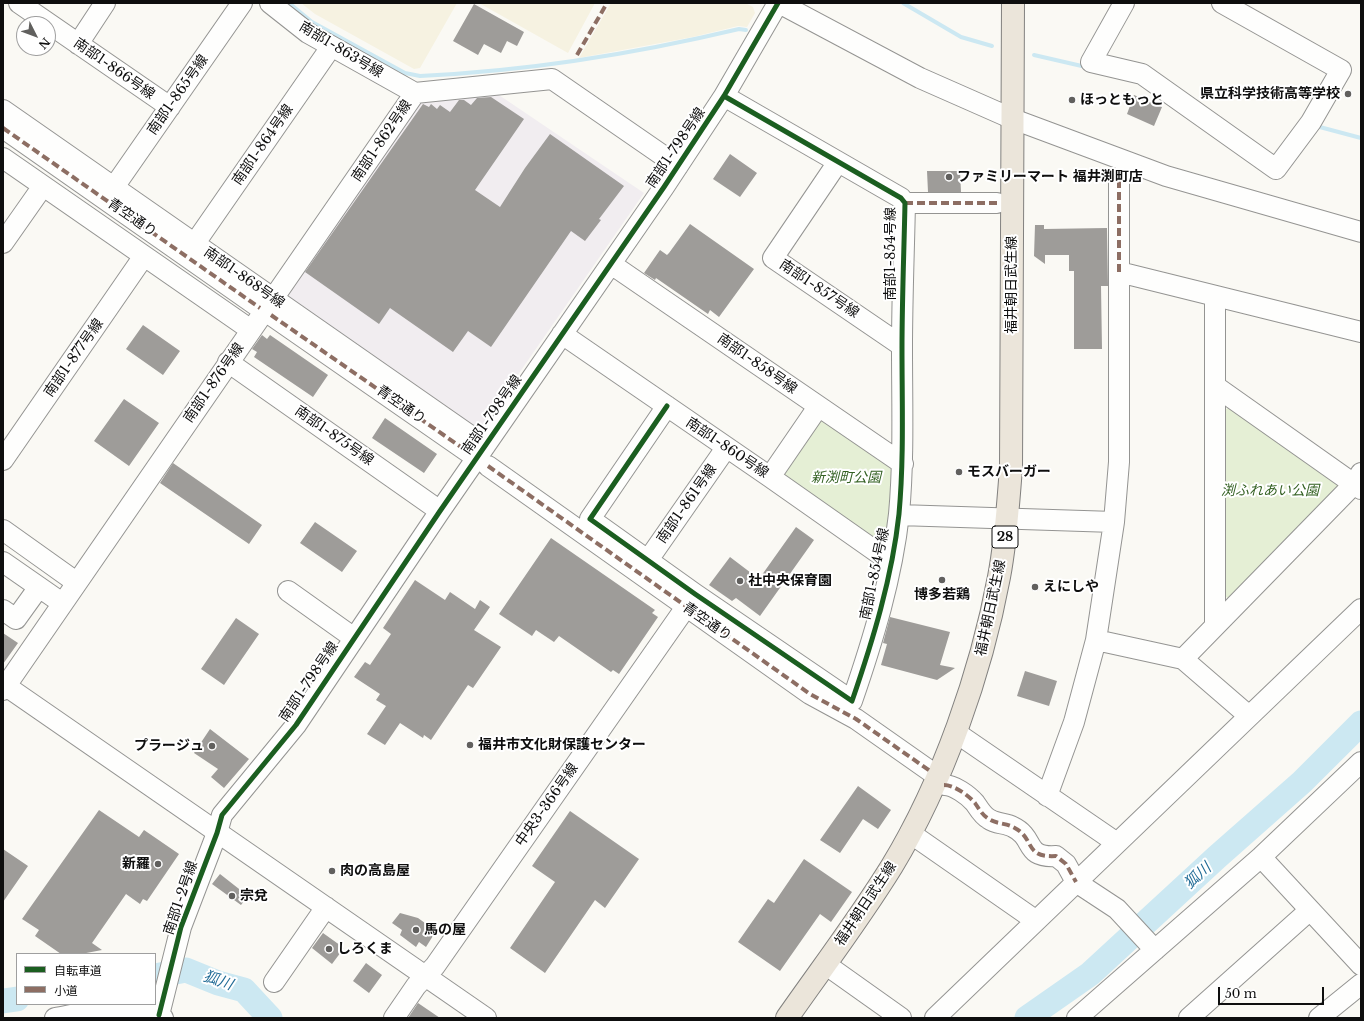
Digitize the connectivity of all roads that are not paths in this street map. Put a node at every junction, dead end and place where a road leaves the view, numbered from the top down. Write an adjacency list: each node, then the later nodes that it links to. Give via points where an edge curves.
1 (19, 3): 9 (street, 南部1-866号線)
2 (105, 3): 9 (street)
3 (242, 3): 13 (street, 南部1-865号線)
4 (270, 3): 10 (street, 南部1-863号線, via 308,33)
5 (778, 3): 12 (street, 南部1-798号線); 15 (street, via 920,78)
6 (1012, 3): 15 (main road, 福井朝日武生線 / 28)
7 (1124, 3): 8 (street, via 1092,62 1142,74 1276,168 1311,122 1341,70)
8 (1222, 3)
9 (78, 44): 13 (street, 南部1-866号線)
10 (331, 47): 11 (street, 南部1-863号線); 27 (street, 南部1-864号線)
11 (415, 93): 19 (street, 南部1-862号線, via 552,79); 32 (street, 南部1-862号線)
12 (724, 96): 18 (street, 南部1-854号線); 19 (street, 南部1-798号線)
13 (170, 107): 22 (street, 南部1-865号線)
14 (3, 110): 22 (street, 南部1-868号線)
15 (1013, 119): 25 (street, via 1166,176); 50 (main road, 福井朝日武生線 / 28, via 1011,468)
16 (3, 128): 32 (street, 青空通り)
17 (3, 158): 21 (street, 南部1-876号線)
18 (838, 162): 23 (street, 南部1-854号線, via 901,198); 36 (street, 南部1-857号線, via 773,258)
19 (678, 166): 29 (street, 南部1-798号線)
20 (1119, 179): 30 (street)
21 (43, 186): 26 (street); 28 (street, 南部1-876号線)
22 (114, 187): 27 (street, 南部1-868号線)
23 (905, 203): 24 (street); 36 (street, 南部1-854号線)
24 (997, 203)
25 (1361, 232)
26 (3, 243)
27 (196, 243): 32 (street, 南部1-868号線)
28 (144, 256): 33 (street, 南部1-876号線); 43 (street, 南部1-877号線)
29 (611, 264): 35 (street, 南部1-798号線); 40 (street, 南部1-858号線)
30 (1119, 272): 31 (street); 51 (street, via 1119,462)
31 (1215, 296): 34 (street); 38 (street)
32 (268, 307): 33 (street, 南部1-862号線); 42 (street, 南部1-868号線)
33 (251, 330): 37 (street, 南部1-876号線)
34 (1361, 332)
35 (562, 334): 39 (street, 南部1-860号線); 42 (street, 南部1-798号線)
36 (902, 346): 44 (street, 南部1-854号線)
37 (228, 362): 48 (street, 南部1-875号線); 56 (street, 南部1-876号線)
38 (1215, 386): 47 (street); 63 (street)
39 (667, 406): 41 (street, 南部1-860号線); 53 (street, 南部1-854号線, via 590,518)
40 (818, 407): 44 (street, 南部1-858号線); 46 (street)
41 (726, 448): 46 (street, 南部1-860号線); 53 (street, 南部1-861号線)
42 (478, 450): 48 (street, 南部1-798号線)
43 (3, 460)
44 (903, 464): 49 (street, 南部1-854号線)
45 (488, 466): 59 (street, 青空通り)
46 (770, 477): 55 (street, 南部1-860号線)
47 (1359, 482): 63 (street)
48 (440, 511): 65 (street, 南部1-798号線)
49 (899, 515): 50 (street); 55 (street, 南部1-854号線)
50 (1007, 520): 51 (street); 70 (main road, 福井朝日武生線 / 28, via 999,576 984,646)
51 (1114, 522): 66 (street)
52 (3, 530): 56 (street)
53 (648, 560): 59 (street, 南部1-854号線)
54 (3, 562): 57 (street)
55 (891, 562): 59 (street, 南部1-854号線, via 878,621 852,701)
56 (76, 582): 60 (street, 南部1-876号線)
57 (39, 587): 60 (street); 62 (street)
58 (288, 591): 65 (street)
59 (690, 600): 72 (street, 青空通り, via 810,694 856,719); 86 (street, 中央3-366号線)
60 (62, 603): 64 (street, 南部1-876号線)
61 (1361, 609): 69 (street)
62 (10, 614): 64 (street)
63 (1215, 626): 67 (street)
64 (40, 636): 68 (street, 南部1-876号線)
65 (354, 638): 75 (street, 南部1-798号線, via 296,725 222,815)
66 (1096, 640): 67 (street); 74 (street, via 1074,722)
67 (1183, 659): 69 (street)
68 (4, 687): 75 (street)
69 (1249, 716): 77 (street)
70 (955, 732): 74 (street); 76 (main road, 福井朝日武生線 / 28, via 937,778)
71 (1361, 762): 78 (street)
72 (930, 771)
73 (944, 785): 79 (street, via 952,785 974,802 989,820 1014,827 1026,838 1033,851 1042,857 1056,856 1066,864)
74 (1047, 796): 77 (street)
75 (217, 833): 80 (street); 89 (street, 南部1-2号線, via 187,907 164,994)
76 (910, 833): 82 (street); 84 (main road, 福井朝日武生線 / 28, via 876,891)
77 (1117, 843): 79 (street)
78 (1261, 857): 81 (street); 83 (street)
79 (1076, 882): 82 (street); 83 (street, via 1117,908)
80 (326, 907): 86 (street); 87 (street)
81 (1310, 910): 85 (street); 97 (street)
82 (1035, 920): 95 (street)
83 (1154, 948): 96 (street)
84 (825, 964): 93 (main road, 福井朝日武生線 / 28); 94 (street)
85 (1361, 965)
86 (426, 976): 91 (street, 中央3-366号線); 92 (street)
87 (274, 982)
88 (1361, 984): 98 (street)
89 (161, 1017): 90 (street, via 140,1009 118,1008)
90 (55, 1018)
91 (394, 1018)
92 (486, 1018)
93 (787, 1018)
94 (901, 1018)
95 (935, 1018)
96 (1076, 1018)
97 (1189, 1018)
98 (1319, 1018)

